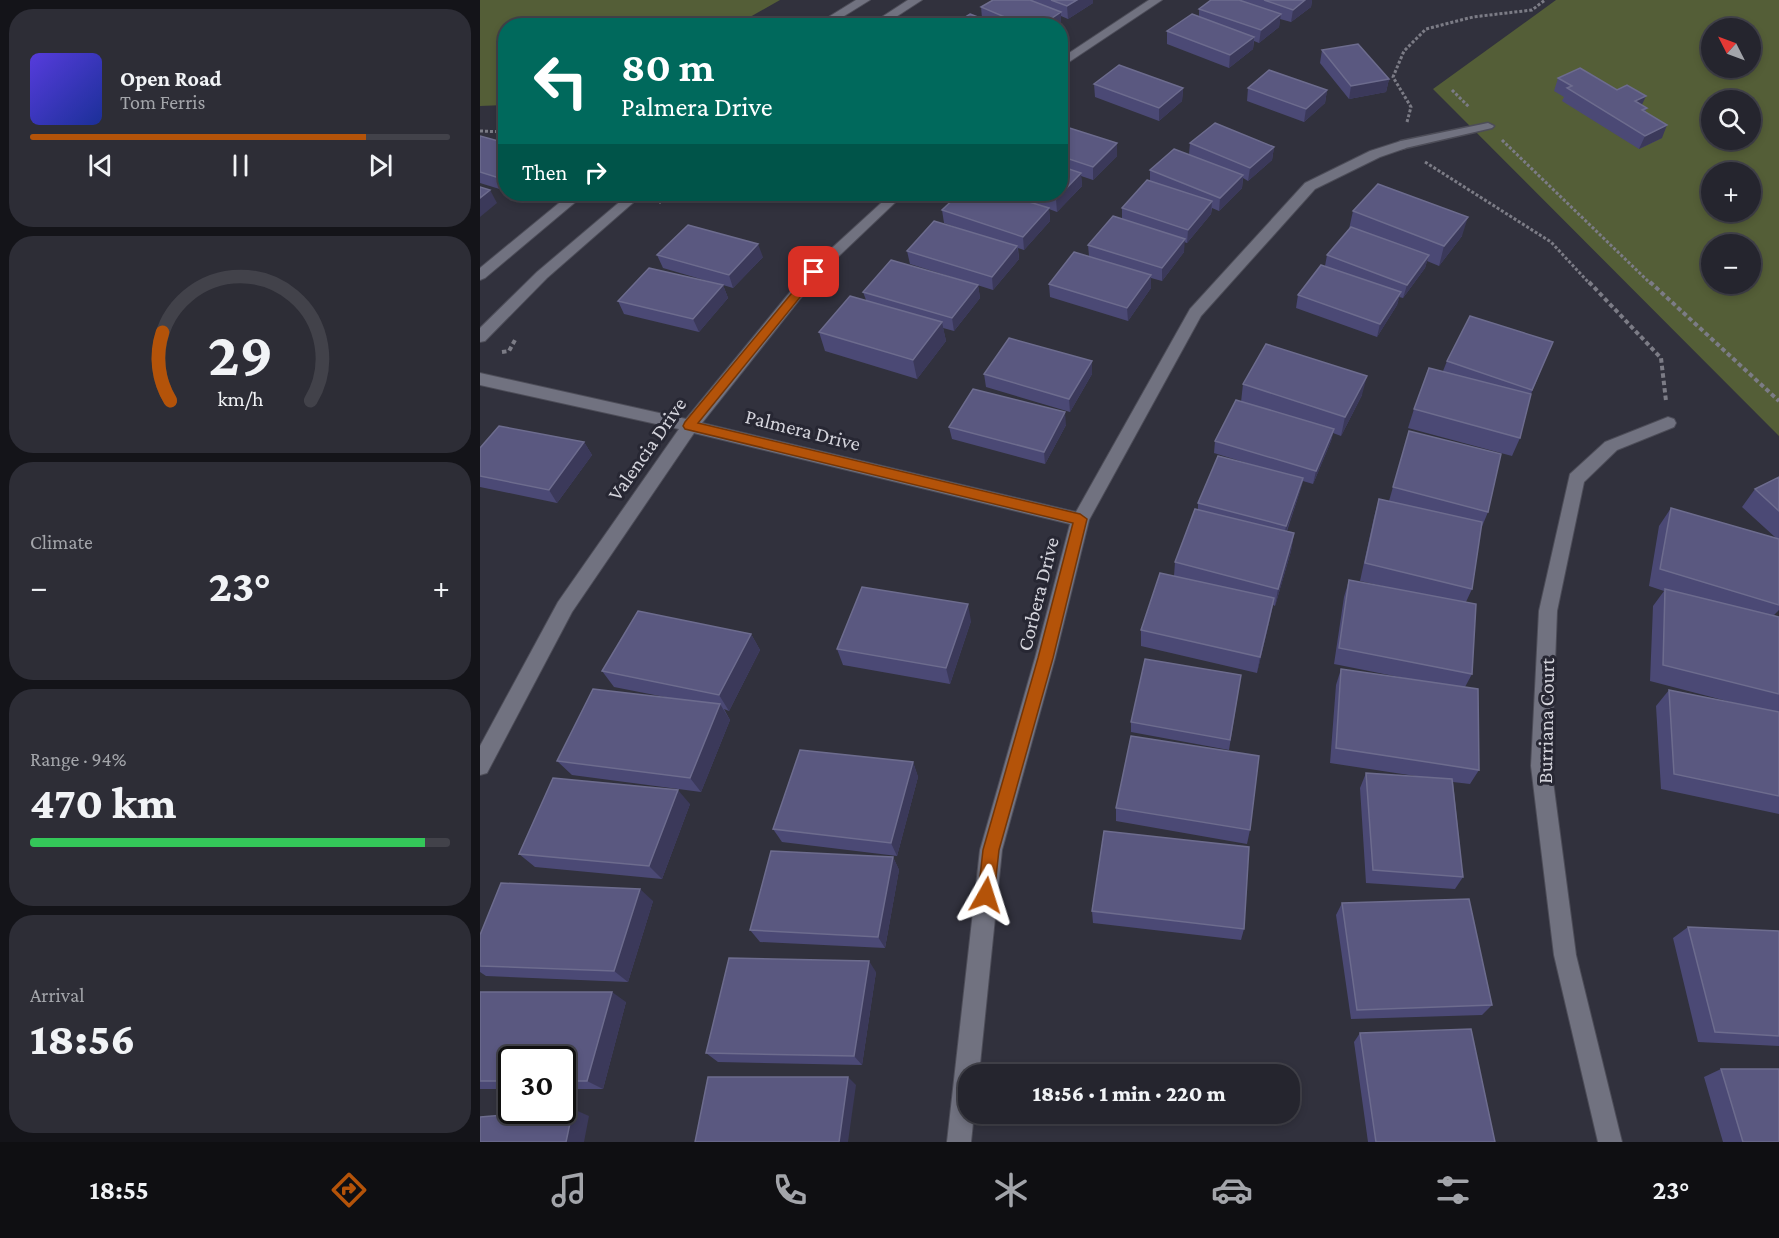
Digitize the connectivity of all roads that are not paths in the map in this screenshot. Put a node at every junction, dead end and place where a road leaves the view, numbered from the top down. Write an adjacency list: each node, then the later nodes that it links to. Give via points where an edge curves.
1 (864, 0): 4 (street)
2 (916, 0): 5 (street)
3 (1156, 0): 6 (street)
4 (833, 18)
5 (886, 18)
6 (1068, 60)
7 (1488, 126): 8 (lane)
8 (1401, 145): 17 (street, Corbera Drive, via 1310,186 1195,314)
9 (570, 201): 12 (street)
10 (628, 201): 13 (street, via 542,275)
11 (890, 201): 16 (street, Valencia Drive, via 814,272)
12 (480, 276)
13 (480, 337)
14 (480, 379): 16 (street, Palmera Drive)
15 (1668, 423): 20 (street, Burriana Court, via 1611,446 1576,479 1548,611 1541,766 1565,955)
16 (690, 426): 17 (street, Palmera Drive); 18 (street, Valencia Drive, via 565,608)
17 (1080, 519): 19 (street, Corbera Drive, via 1046,658 991,850)
18 (480, 766)
19 (959, 1142)
20 (1610, 1142)

